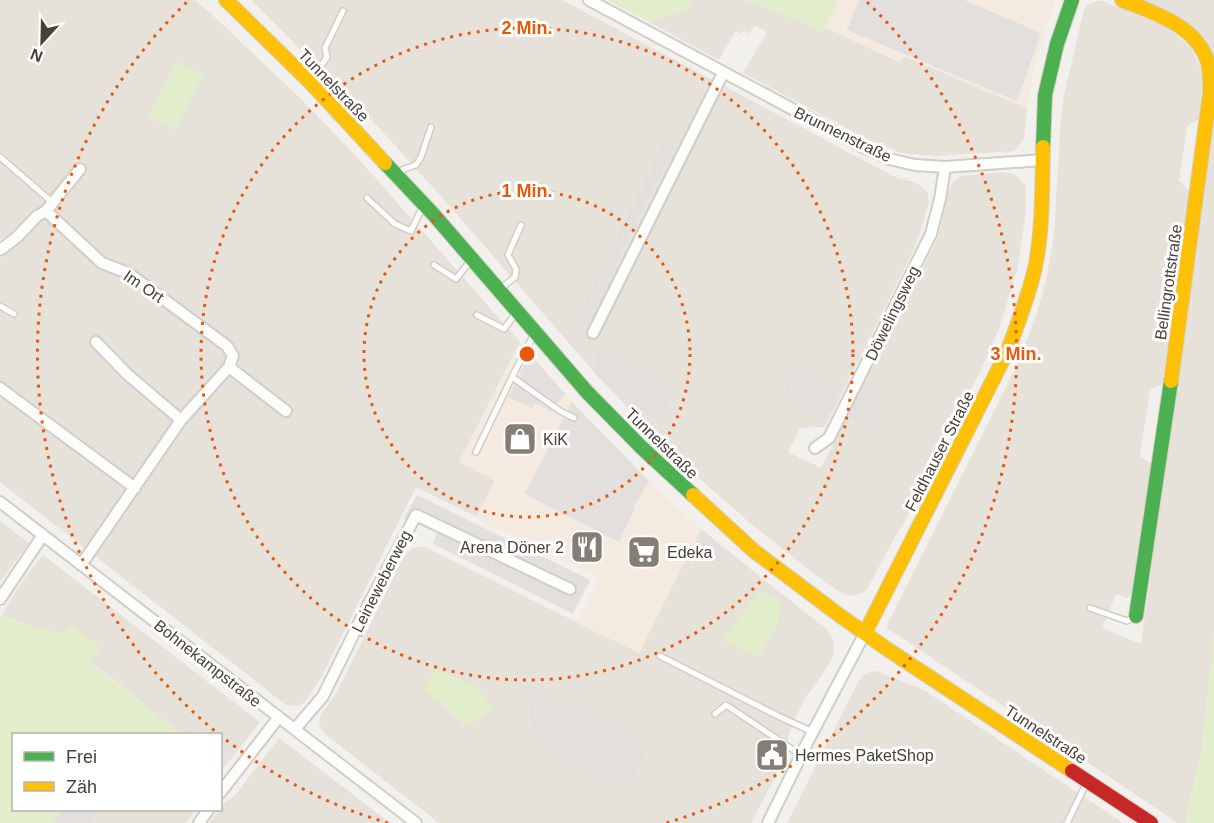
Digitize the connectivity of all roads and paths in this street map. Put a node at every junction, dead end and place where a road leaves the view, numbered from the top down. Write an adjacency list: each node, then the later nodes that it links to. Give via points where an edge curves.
1 (226, 0): 7 (street, Tunnelstraße)
2 (589, 0): 6 (street, Brunnenstraße)
3 (1072, 0): 10 (street, Feldhauser Straße, via 1045,95)
4 (1122, 0): 44 (street, Bellingrottstraße, via 1165,18 1188,33 1203,52 1210,76 1186,276)
5 (343, 12): 7 (lane, via 325,48 327,57)
6 (723, 72): 11 (street, Brunnenstraße, via 889,159); 27 (street)
7 (310, 82): 13 (street, Tunnelstraße)
8 (431, 128): 13 (lane, via 416,165)
9 (0, 157): 16 (lane)
10 (1043, 160): 11 (street, Brunnenstraße); 45 (street, Feldhauser Straße, via 1039,244 1016,332)
11 (945, 167): 35 (street, Döwelingsweg, via 931,234 829,438)
12 (80, 169): 16 (street)
13 (397, 175): 15 (street, Tunnelstraße)
14 (367, 198): 15 (lane, via 395,224 411,231)
15 (424, 205): 19 (street, Tunnelstraße)
16 (50, 207): 18 (street); 29 (street, Im Ort, via 102,263 128,273 227,346 232,356)
17 (521, 225): 21 (lane, via 508,255 516,270 515,277)
18 (0, 250)
19 (472, 259): 20 (lane, via 456,279); 21 (street, Tunnelstraße)
20 (434, 265)
21 (499, 290): 23 (street, Tunnelstraße)
22 (0, 306): 24 (lane)
23 (517, 311): 25 (lane, via 504,329); 26 (street, Tunnelstraße)
24 (14, 314)
25 (477, 315)
26 (534, 332): 30 (lane); 45 (street, Tunnelstraße, via 587,392 710,512 754,551)
27 (593, 333)
28 (96, 342): 34 (street)
29 (229, 367): 32 (street); 34 (street)
30 (512, 377): 33 (lane); 36 (lane)
31 (0, 388): 37 (street)
32 (286, 411)
33 (574, 418)
34 (181, 420): 37 (street)
35 (815, 448)
36 (476, 452)
37 (135, 488): 40 (street)
38 (0, 502): 39 (street, Bohnekampstraße)
39 (43, 535): 40 (street, Bohnekampstraße); 42 (street)
40 (81, 565): 48 (street, Bohnekampstraße)
41 (570, 589): 49 (street, Leineweberweg, via 416,515 323,696)
42 (0, 599)
43 (1090, 608): 44 (lane, via 1127,621)
44 (1136, 616)
45 (865, 633): 50 (street, Feldhauser Straße); 52 (street, Tunnelstraße)
46 (660, 656): 50 (lane)
47 (715, 714): 51 (lane, via 726,705)
48 (279, 717): 49 (street, Bohnekampstraße); 53 (street)
49 (295, 729): 54 (street, Bohnekampstraße)
50 (813, 732): 51 (street, Feldhauser Straße)
51 (801, 755): 55 (street, Feldhauser Straße)
52 (1088, 781): 56 (lane); 57 (street, Tunnelstraße)
53 (222, 790)
54 (416, 823)
55 (768, 823)
56 (1067, 823)
57 (1151, 823)

